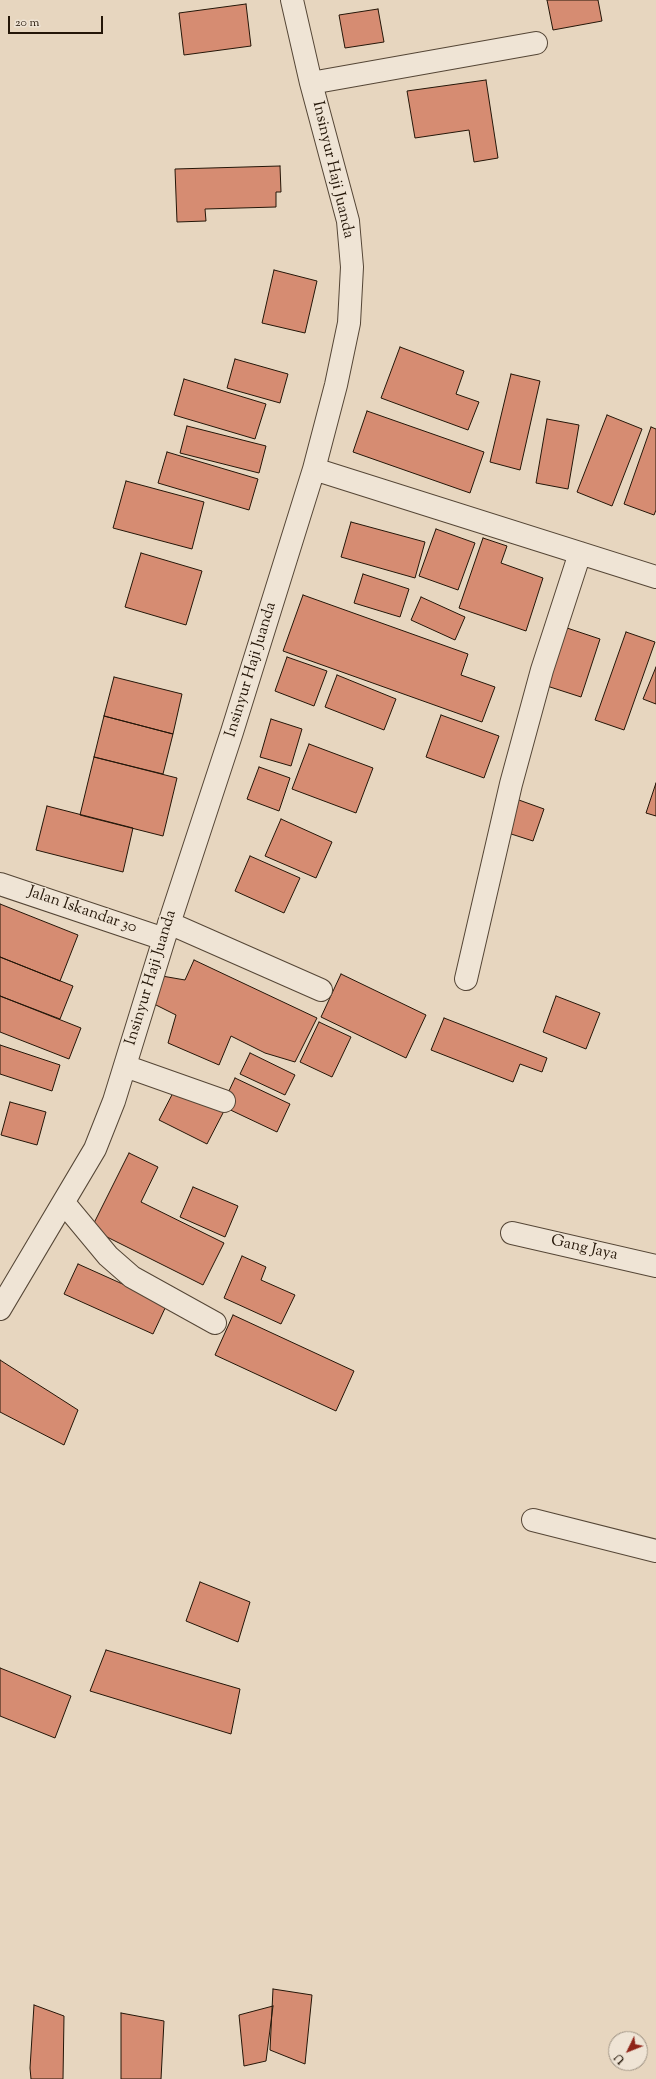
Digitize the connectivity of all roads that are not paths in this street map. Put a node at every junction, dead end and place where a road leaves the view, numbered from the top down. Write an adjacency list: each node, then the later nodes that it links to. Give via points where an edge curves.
1 (292, 0): 3 (street, Insinyur Haji Juanda)
2 (536, 43): 3 (street)
3 (311, 83): 4 (street, Insinyur Haji Juanda, via 348,221 352,267 348,323 336,385)
4 (314, 469): 5 (street); 8 (street, Insinyur Haji Juanda, via 232,732)
5 (580, 553): 6 (street); 9 (street, via 542,670)
6 (656, 577)
7 (0, 884): 8 (street, Jalan Iskandar 30)
8 (166, 931): 10 (street, Jalan Iskandar 30); 11 (street, Insinyur Haji Juanda)
9 (466, 979)
10 (321, 990)
11 (125, 1066): 12 (street); 13 (street, Insinyur Haji Juanda, via 95,1149)
12 (224, 1101)
13 (64, 1203): 16 (street, Insinyur Haji Juanda); 17 (street, via 108,1256 132,1277)
14 (512, 1232): 15 (street, Gang Jaya)
15 (656, 1266)
16 (0, 1309)
17 (215, 1323)
18 (533, 1520): 19 (street)
19 (656, 1551)

